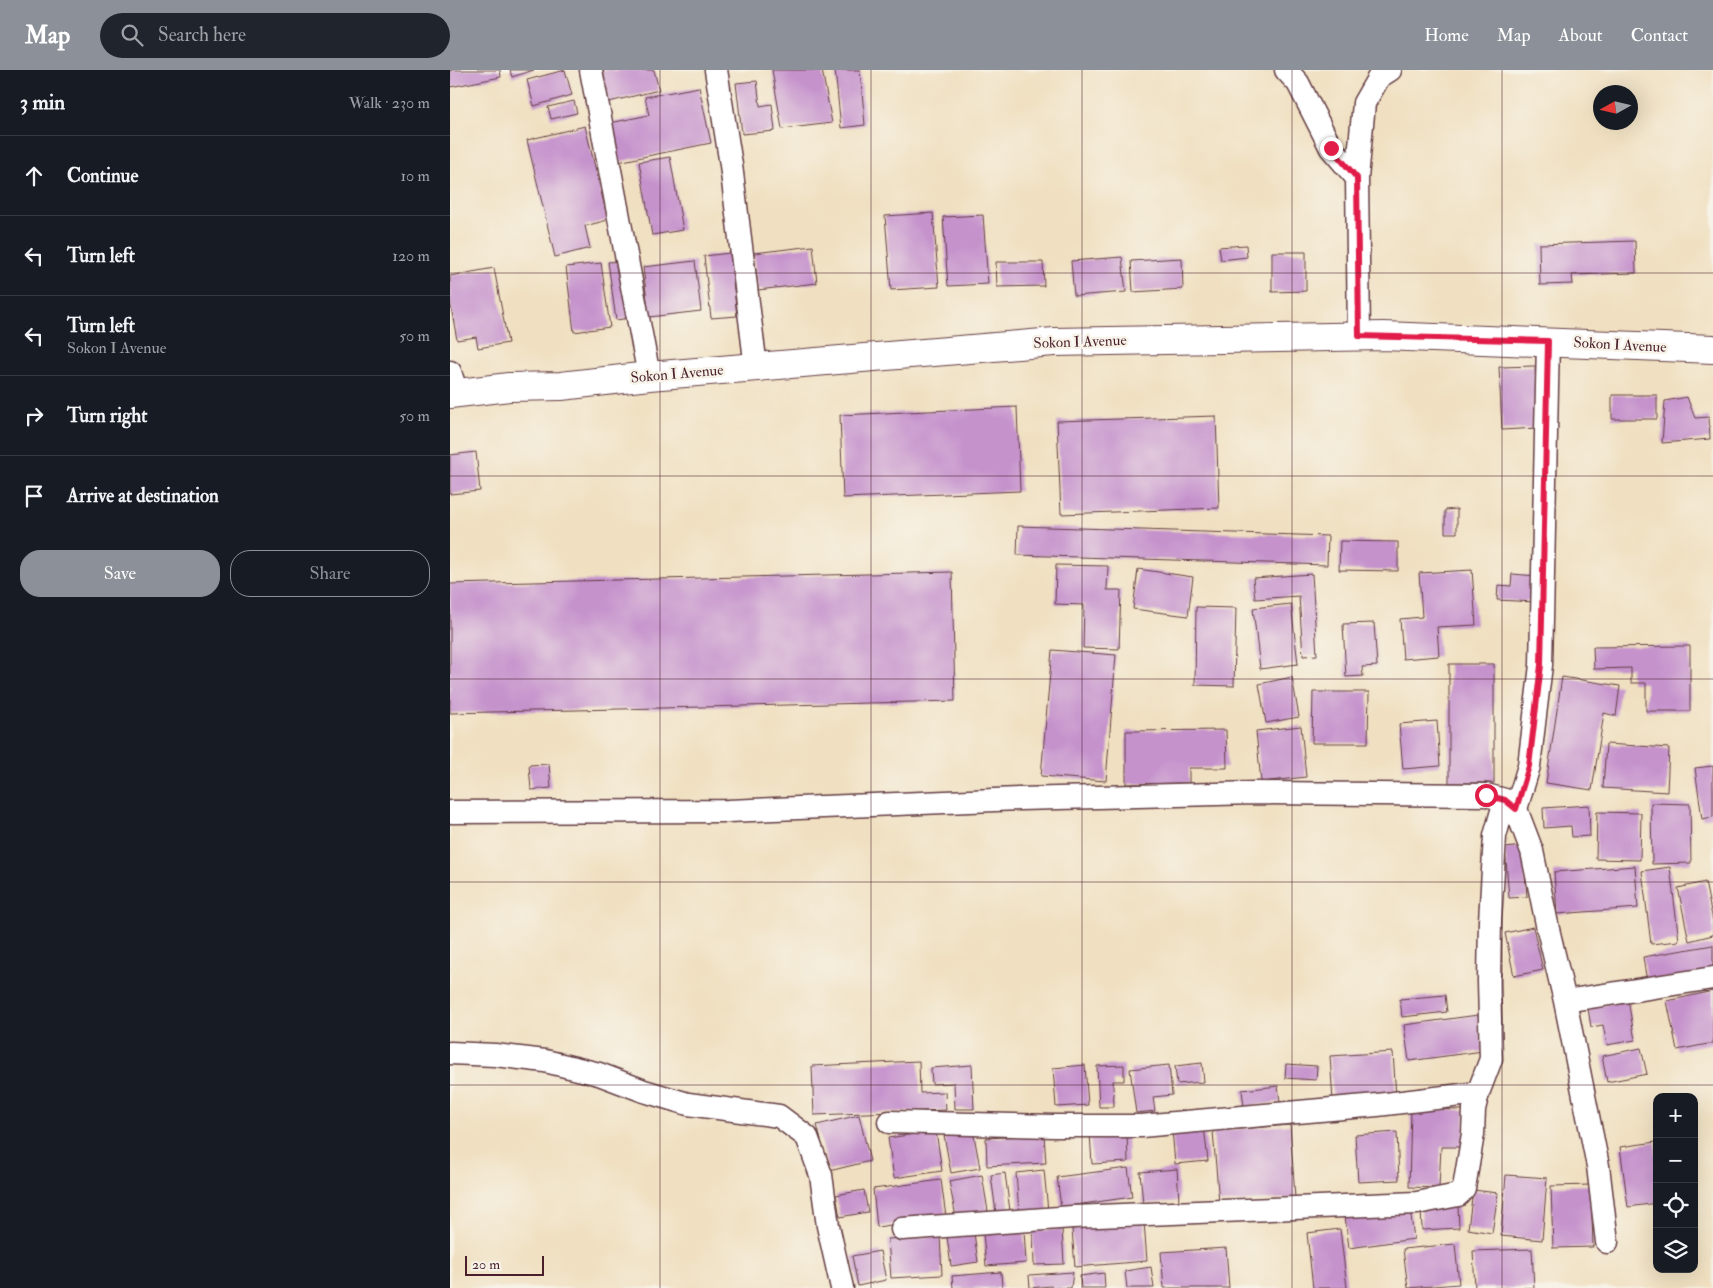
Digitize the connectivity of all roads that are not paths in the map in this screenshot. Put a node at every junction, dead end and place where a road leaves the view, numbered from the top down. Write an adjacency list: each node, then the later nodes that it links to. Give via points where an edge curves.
1 (591, 70): 10 (street)
2 (716, 70): 9 (street)
3 (1286, 70): 5 (street, via 1298,83 1331,148)
4 (1390, 70): 5 (street, via 1379,76 1364,104)
5 (1357, 178): 6 (street)
6 (1359, 336): 7 (street, Sokon I Avenue); 9 (street, Sokon I Avenue, via 1054,342)
7 (1548, 341): 8 (street, Sokon I Avenue); 12 (street, via 1541,665 1529,766)
8 (1713, 349)
9 (756, 368): 10 (street, Sokon I Avenue)
10 (649, 376): 11 (street, Sokon I Avenue, via 561,386)
11 (452, 387)
12 (1511, 804): 13 (street, via 1486,795 1255,793 728,811); 15 (street, via 1532,851); 17 (street, via 1495,836 1490,921 1491,1059)
13 (450, 812)
14 (1713, 978): 15 (street)
15 (1566, 1001): 20 (street, via 1598,1166)
16 (450, 1053): 21 (street, via 545,1061 598,1074 688,1104 779,1116 807,1137 821,1175)
17 (1478, 1093): 18 (street, via 1141,1126); 19 (street, via 1464,1188 1458,1196 1446,1199 1389,1205 1073,1217)
18 (889, 1122)
19 (902, 1229)
20 (1607, 1242)
21 (842, 1288)

